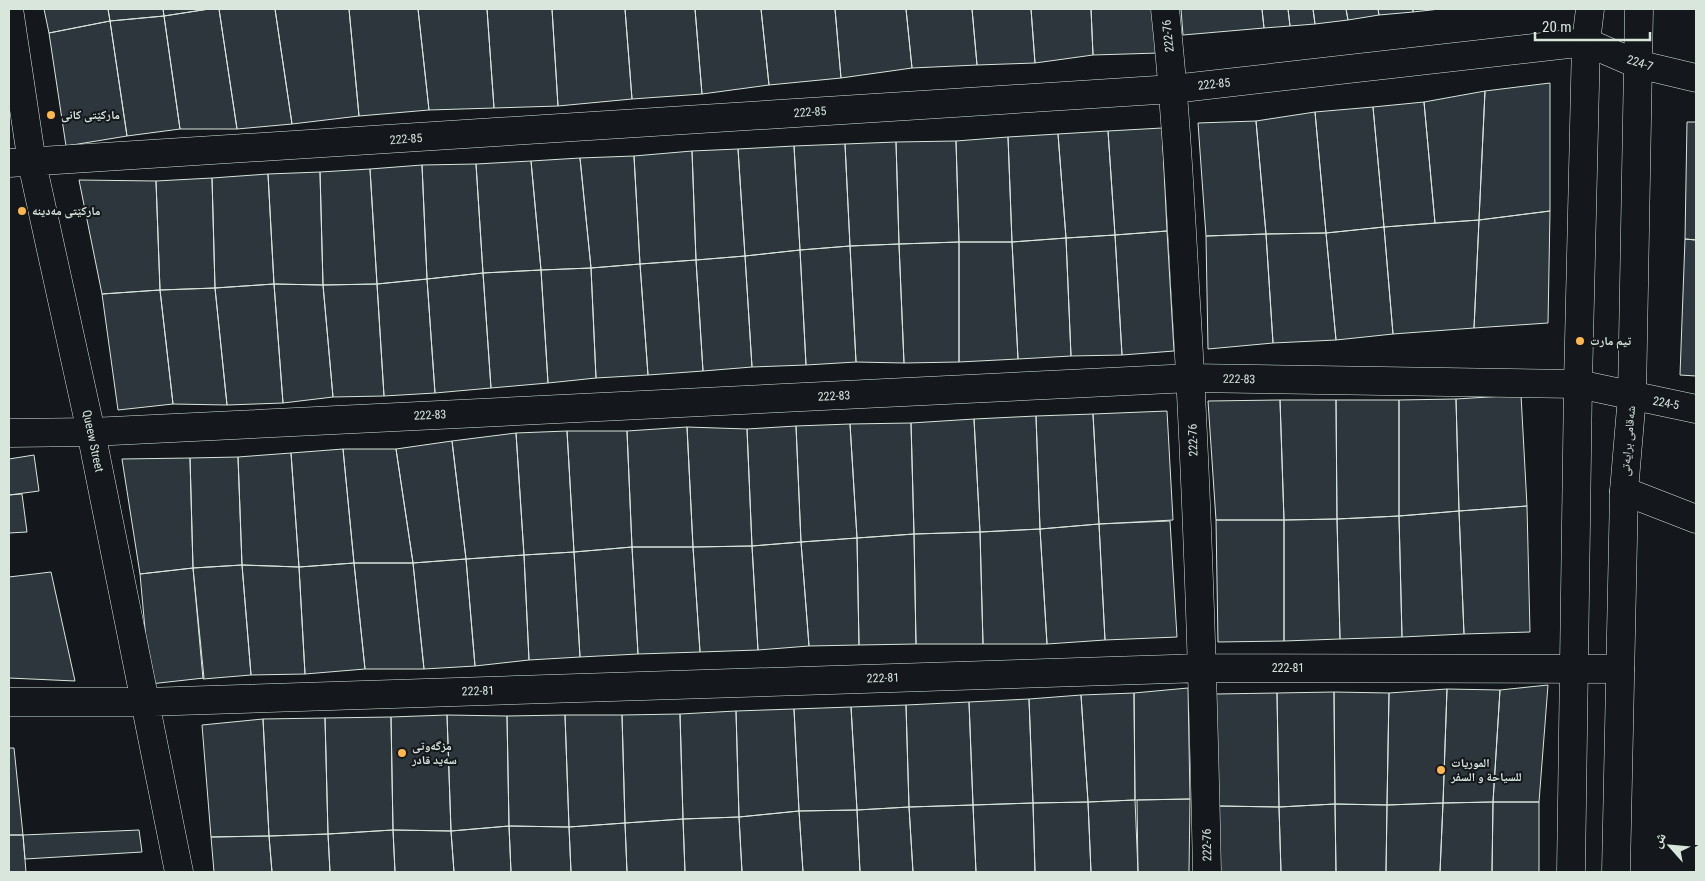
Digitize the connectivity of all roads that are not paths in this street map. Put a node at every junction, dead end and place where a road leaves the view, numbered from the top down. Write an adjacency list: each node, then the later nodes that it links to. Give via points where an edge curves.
1 (9, 9): 9 (street, Queew Street)
2 (1165, 9): 8 (street, 222-76)
3 (1590, 9): 5 (street)
4 (1639, 9): 6 (street, شەقامی برایەتی)
5 (1586, 42): 6 (street, 224-7); 8 (street, 222-85); 11 (street)
6 (1638, 64): 7 (street, 224-7); 12 (street, شەقامی برایەتی)
7 (1696, 78)
8 (1173, 89): 9 (street, 222-85); 10 (street, 222-76)
9 (20, 163): 14 (street, Queew Street)
10 (1191, 378): 11 (street, 222-83); 14 (street, 222-83); 18 (street, 222-76)
11 (1578, 384): 12 (street, 224-5); 19 (street)
12 (1632, 396): 13 (street, 224-5); 16 (street, شەقامی برایەتی)
13 (1696, 409)
14 (92, 432): 15 (street, 222-83); 22 (street, Queew Street)
15 (9, 433)
16 (1624, 491): 17 (street); 20 (street, شەقامی برایەتی)
17 (1696, 520)
18 (1203, 668): 19 (street, 222-81); 22 (street, 222-81); 24 (street, 222-76)
19 (1574, 669): 20 (street, 222-81); 25 (street)
20 (1620, 669): 26 (street, شەقامی برایەتی)
21 (9, 702): 22 (street, 222-81)
22 (146, 702): 23 (street, Queew Street)
23 (179, 872)
24 (1208, 872)
25 (1571, 872)
26 (1616, 872)

